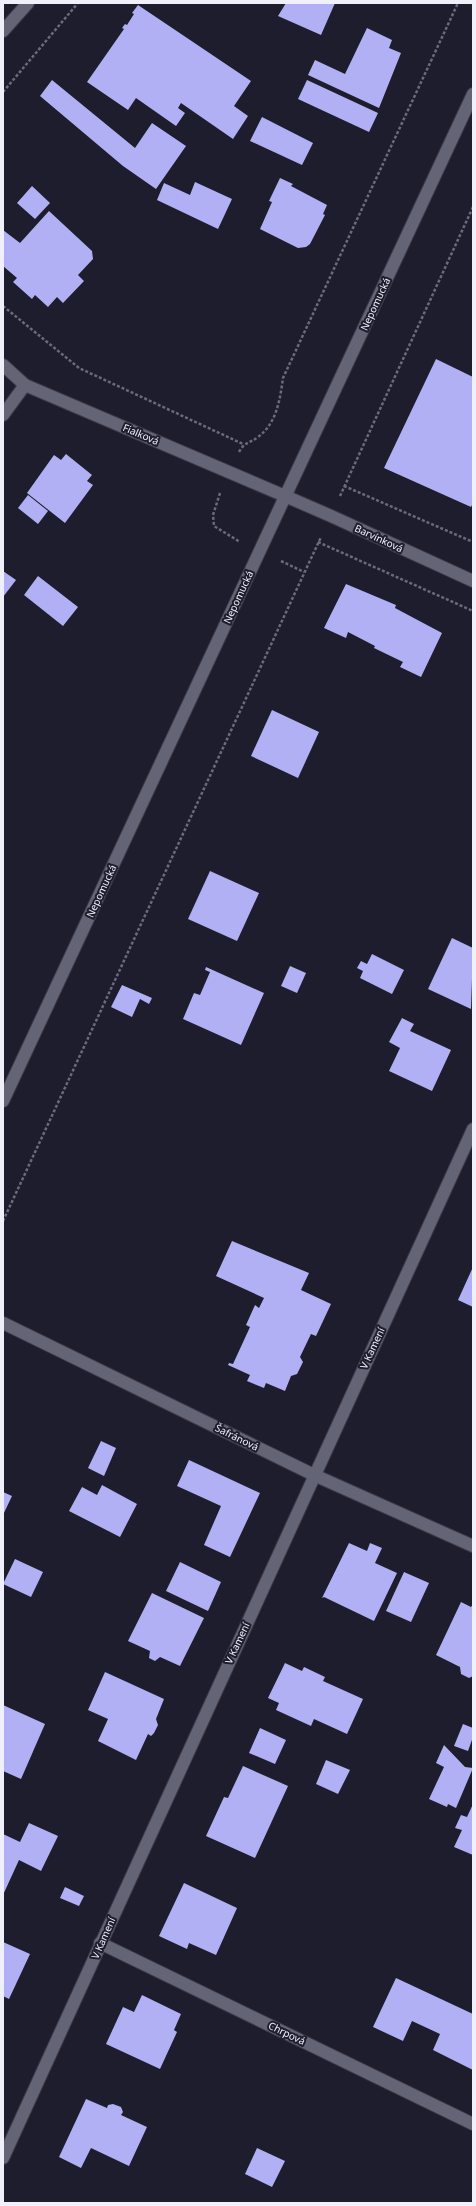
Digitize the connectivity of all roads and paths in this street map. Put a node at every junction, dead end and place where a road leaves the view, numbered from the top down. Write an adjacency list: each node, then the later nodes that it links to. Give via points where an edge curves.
1 (28, 3): 4 (street)
2 (78, 3): 5 (path)
3 (458, 3): 12 (path, via 283,378 280,401)
4 (3, 31)
5 (3, 92)
6 (473, 94): 15 (street, Nepomucká)
7 (473, 207): 14 (path)
8 (3, 306): 13 (path, via 79,368)
9 (3, 365): 10 (street, Fialková)
10 (25, 386): 11 (street); 15 (street, Fialková)
11 (3, 415)
12 (272, 423)
13 (243, 444)
14 (344, 486): 16 (path); 18 (path)
15 (285, 496): 16 (street, Barvínková); 21 (street, Nepomucká)
16 (332, 516): 17 (path); 19 (street, Barvínková)
17 (318, 542): 20 (path); 23 (path)
18 (473, 542)
19 (473, 581)
20 (473, 611)
21 (3, 1101)
22 (473, 1129): 25 (street, V Kamení)
23 (3, 1221)
24 (3, 1323): 25 (street, Šafránová)
25 (314, 1474): 26 (street, Šafránová); 27 (street, V Kamení)
26 (473, 1546)
27 (100, 1942): 28 (street, Chrpová); 29 (street, V Kamení)
28 (473, 2124)
29 (3, 2158)

